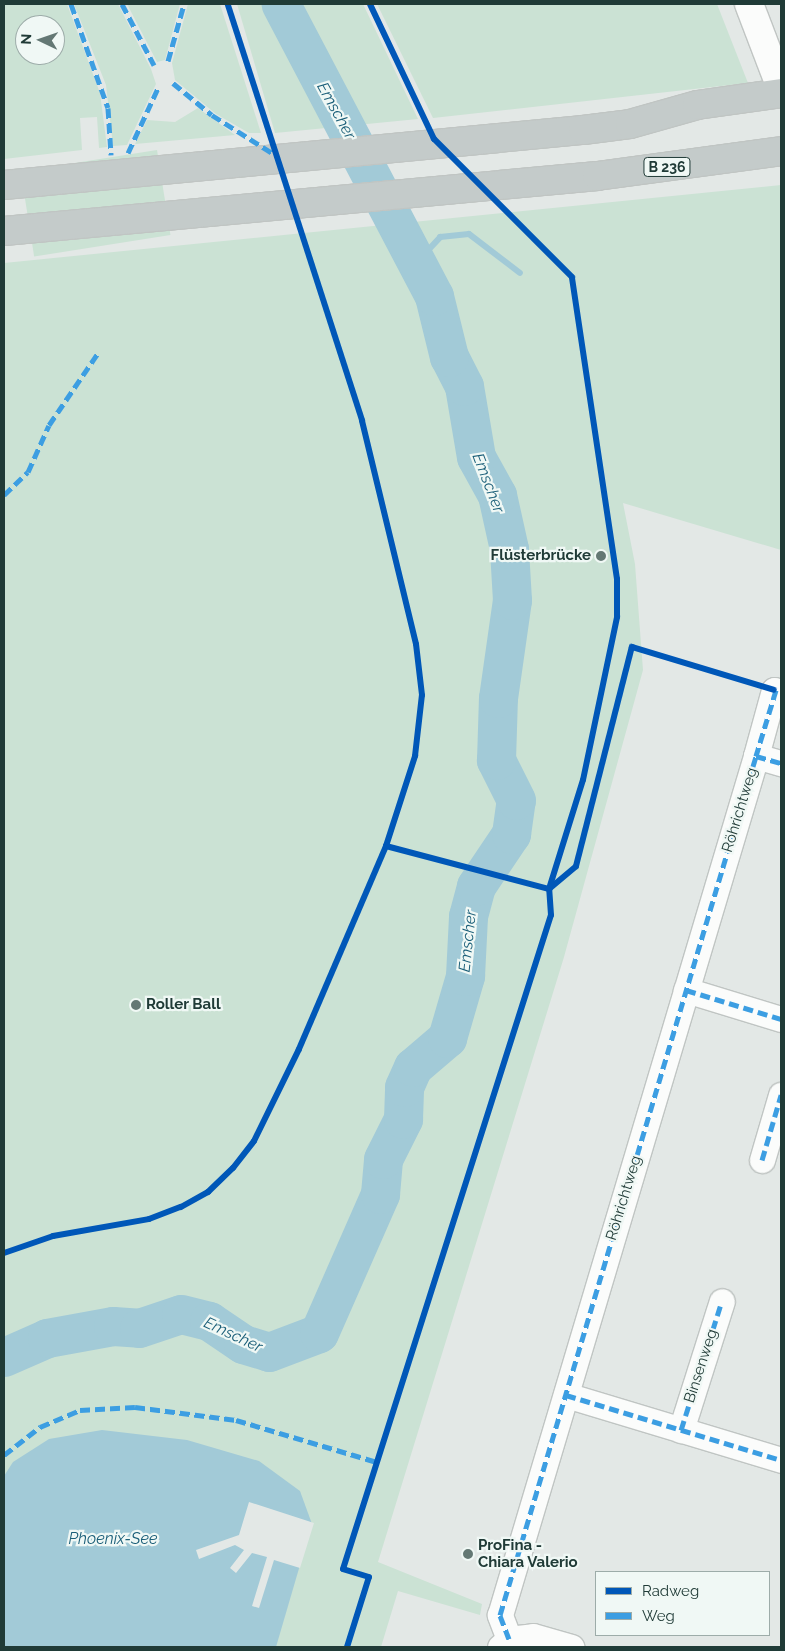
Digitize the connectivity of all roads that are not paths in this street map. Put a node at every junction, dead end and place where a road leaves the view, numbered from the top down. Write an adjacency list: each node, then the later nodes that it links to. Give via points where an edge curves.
1 (749, 4): 2 (main road)
2 (781, 88)
3 (781, 93): 4 (highway)
4 (725, 110): 5 (highway); 7 (highway, via 667,127 630,124)
5 (781, 112)
6 (781, 151): 8 (highway, B 236, via 597,176)
7 (4, 184)
8 (4, 232)
9 (781, 692): 10 (street, Röhrichtweg, via 774,690)
10 (756, 756): 11 (street, Röhrichtweg); 12 (street, Röhrichtweg)
11 (781, 763)
12 (686, 990): 13 (street); 17 (street, Röhrichtweg)
13 (781, 1019)
14 (781, 1095): 15 (street)
15 (762, 1160)
16 (722, 1301): 18 (street, Binsenweg)
17 (566, 1395): 18 (street); 20 (street, Röhrichtweg, via 500,1615)
18 (681, 1430): 19 (street)
19 (781, 1460)
20 (505, 1643): 21 (street, via 533,1636)
21 (571, 1647)

